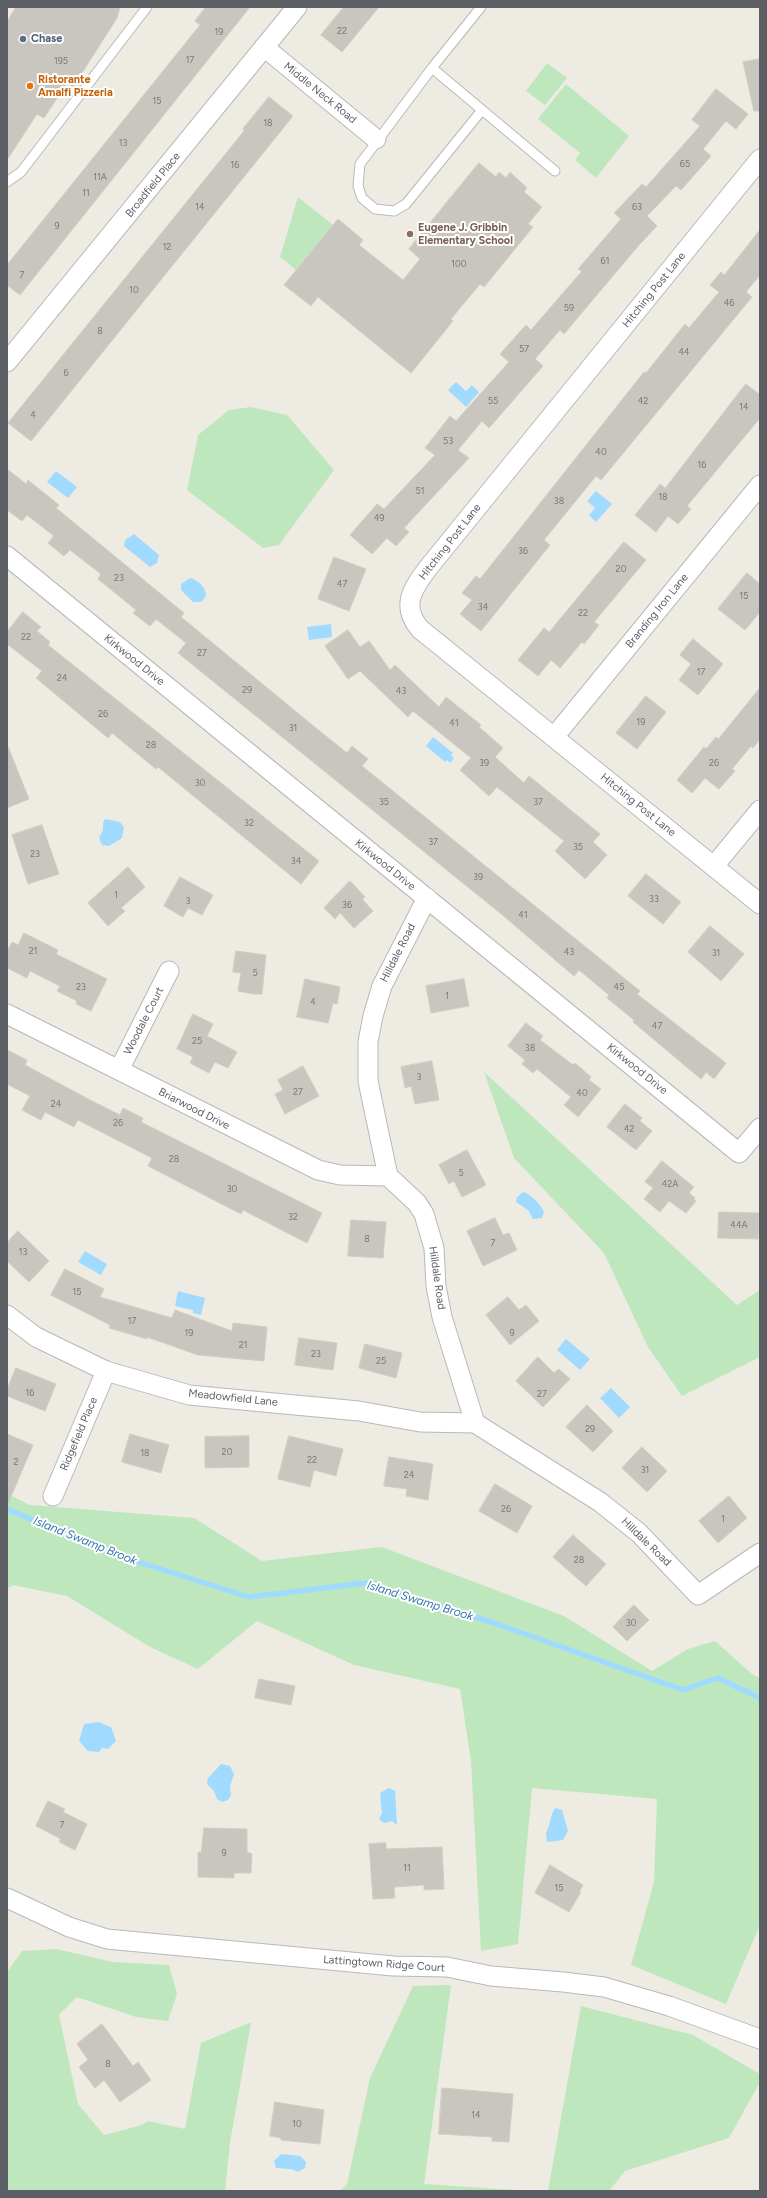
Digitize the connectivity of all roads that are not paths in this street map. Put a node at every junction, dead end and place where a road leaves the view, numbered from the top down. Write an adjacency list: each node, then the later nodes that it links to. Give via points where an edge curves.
1 (147, 7): 10 (lane, via 21,172)
2 (297, 7): 4 (street, Broadfield Place)
3 (481, 7): 5 (lane)
4 (264, 48): 7 (street, Middle Neck Road); 11 (street, Broadfield Place)
5 (432, 68): 6 (lane); 7 (lane)
6 (482, 110): 7 (lane, via 406,204 394,211 375,209 362,198 358,186 360,164); 9 (lane)
7 (376, 139)
8 (760, 159): 14 (street, Hitching Post Lane, via 413,588 409,603 414,620 420,629)
9 (555, 171)
10 (7, 182)
11 (7, 362)
12 (760, 485): 14 (street, Branding Iron Lane)
13 (7, 556): 17 (street, Kirkwood Drive)
14 (554, 737): 16 (street, Hitching Post Lane)
15 (760, 810): 16 (street)
16 (714, 866): 18 (street, Hitching Post Lane)
17 (427, 898): 22 (street, Kirkwood Drive, via 739,1153); 23 (street, Hilldale Road, via 382,986 372,1016 368,1042 368,1081)
18 (760, 904)
19 (168, 971): 21 (street, Woodale Court)
20 (7, 1014): 21 (street, Briarwood Drive)
21 (119, 1070): 23 (street, Briarwood Drive, via 318,1170 340,1175)
22 (760, 1128)
23 (388, 1176): 26 (street, Hilldale Road, via 417,1203 424,1214 434,1248 436,1286 442,1317)
24 (7, 1315): 25 (street, Meadowfield Lane, via 36,1336)
25 (106, 1371): 26 (street, Meadowfield Lane, via 189,1395 359,1412 420,1422); 27 (street, Ridgefield Place)
26 (475, 1423): 28 (street, Hilldale Road, via 600,1502 639,1533 698,1595)
27 (53, 1496)
28 (760, 1553)
29 (7, 1898): 30 (street, Lattingtown Ridge Court, via 69,1927 107,1939 393,1966 447,1967 491,1976 604,1987 669,2006)
30 (760, 2039)

